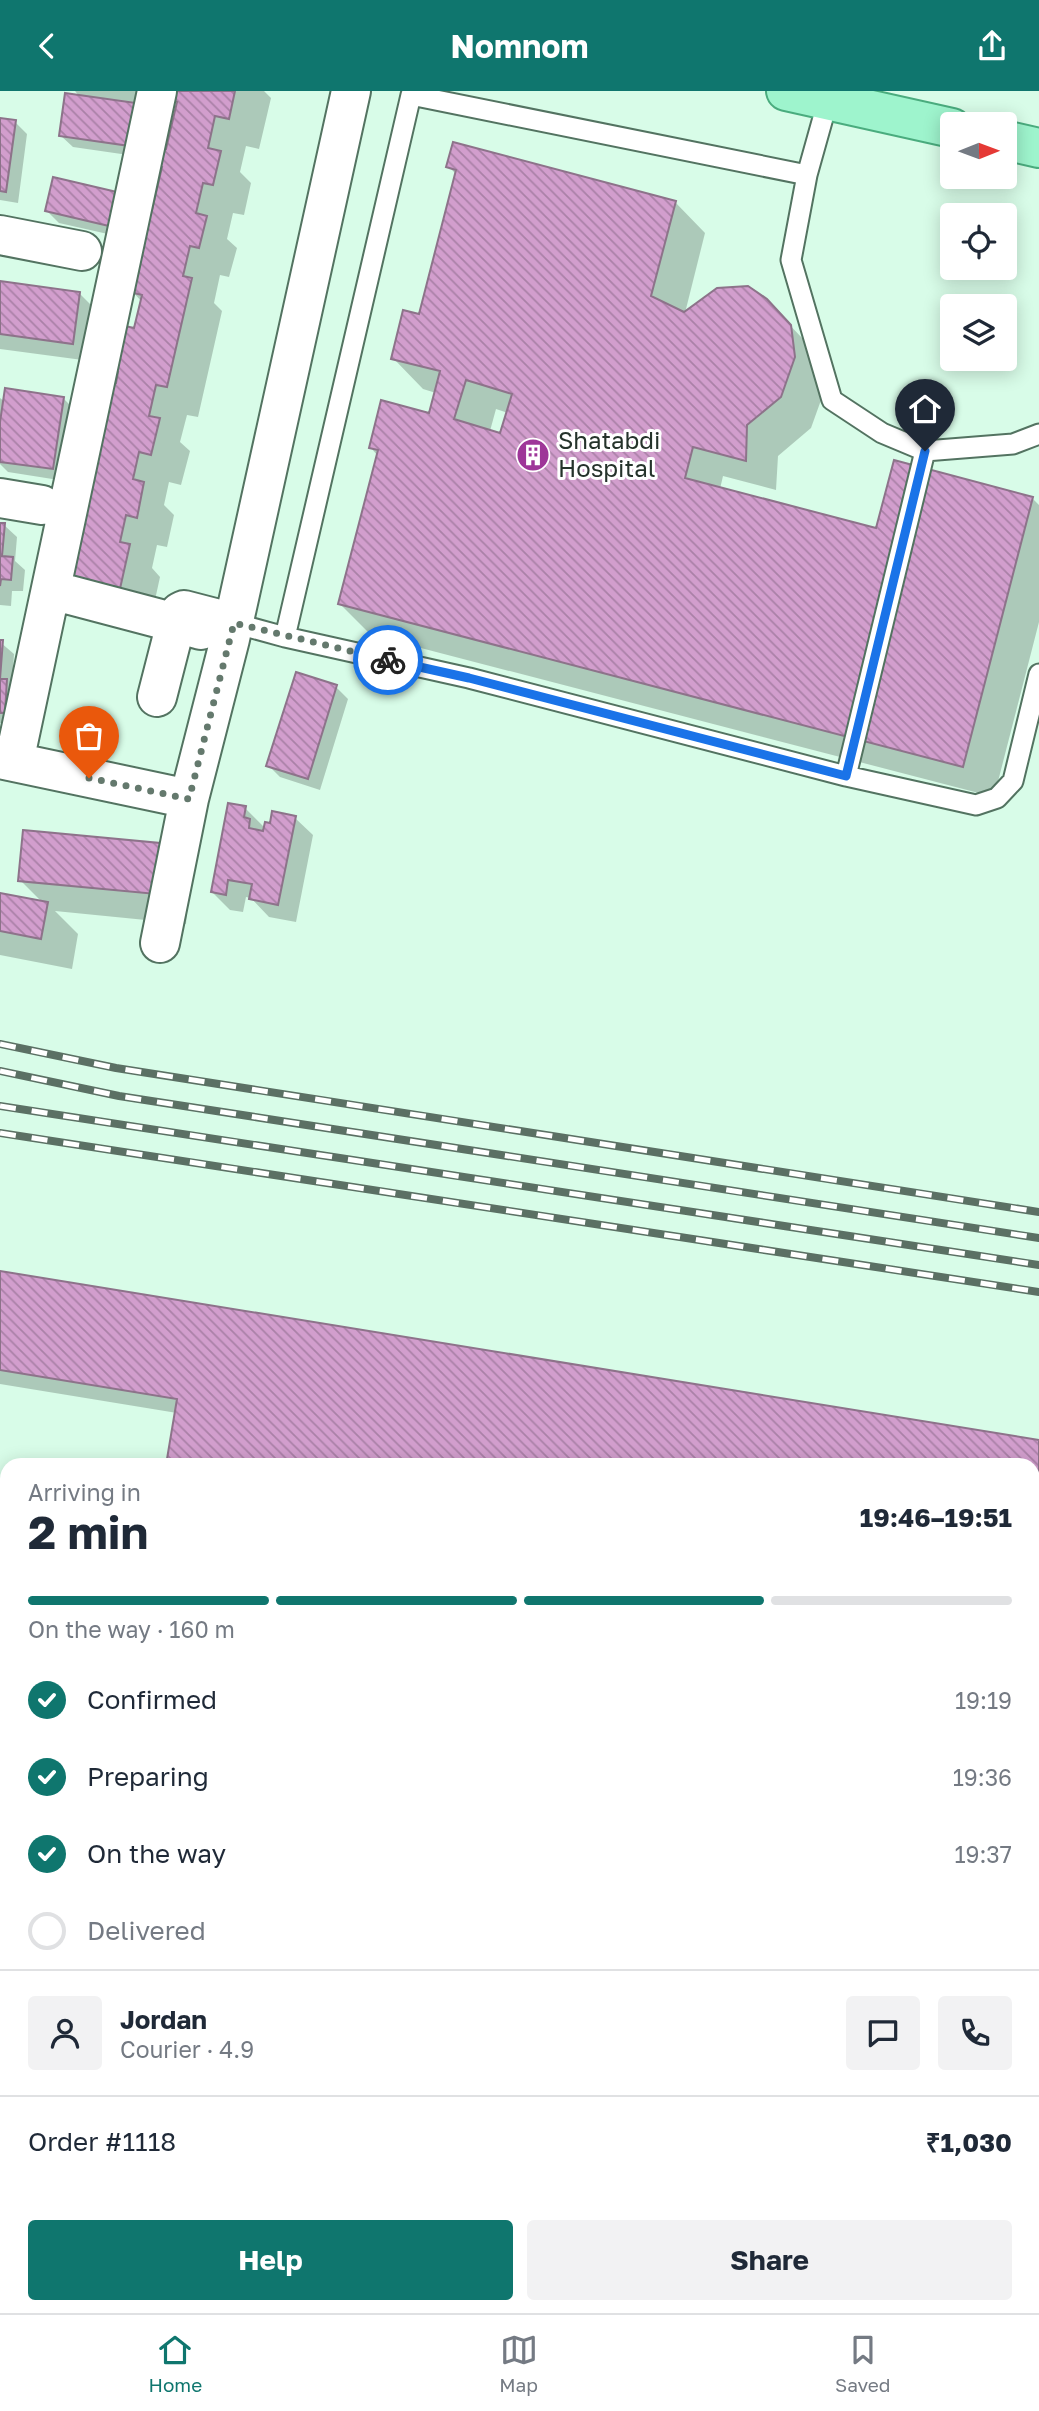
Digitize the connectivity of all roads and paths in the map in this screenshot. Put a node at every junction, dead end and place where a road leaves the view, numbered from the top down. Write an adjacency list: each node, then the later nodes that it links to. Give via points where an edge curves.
1 (157, 91): 15 (street)
2 (351, 91): 17 (street)
3 (786, 91): 4 (main road)
4 (828, 100): 5 (main road); 8 (lane)
5 (940, 125)
6 (1017, 143): 7 (main road)
7 (1039, 148)
8 (807, 175): 12 (lane, via 791,260 832,400 882,433); 18 (lane, via 411,95)
9 (0, 235): 10 (street)
10 (82, 251)
11 (1039, 434): 12 (lane, via 1013,444)
12 (925, 451): 22 (lane)
13 (0, 498): 14 (street)
14 (42, 505)
15 (51, 590): 16 (street); 21 (street)
16 (176, 623): 17 (street); 20 (street)
17 (232, 631): 18 (lane); 23 (street)
18 (285, 637): 22 (lane, via 469,678)
19 (1039, 674): 22 (lane, via 1013,781 997,798 976,804)
20 (157, 697)
21 (7, 761): 23 (street)
22 (846, 776)
23 (189, 799): 24 (street)
24 (160, 943)

